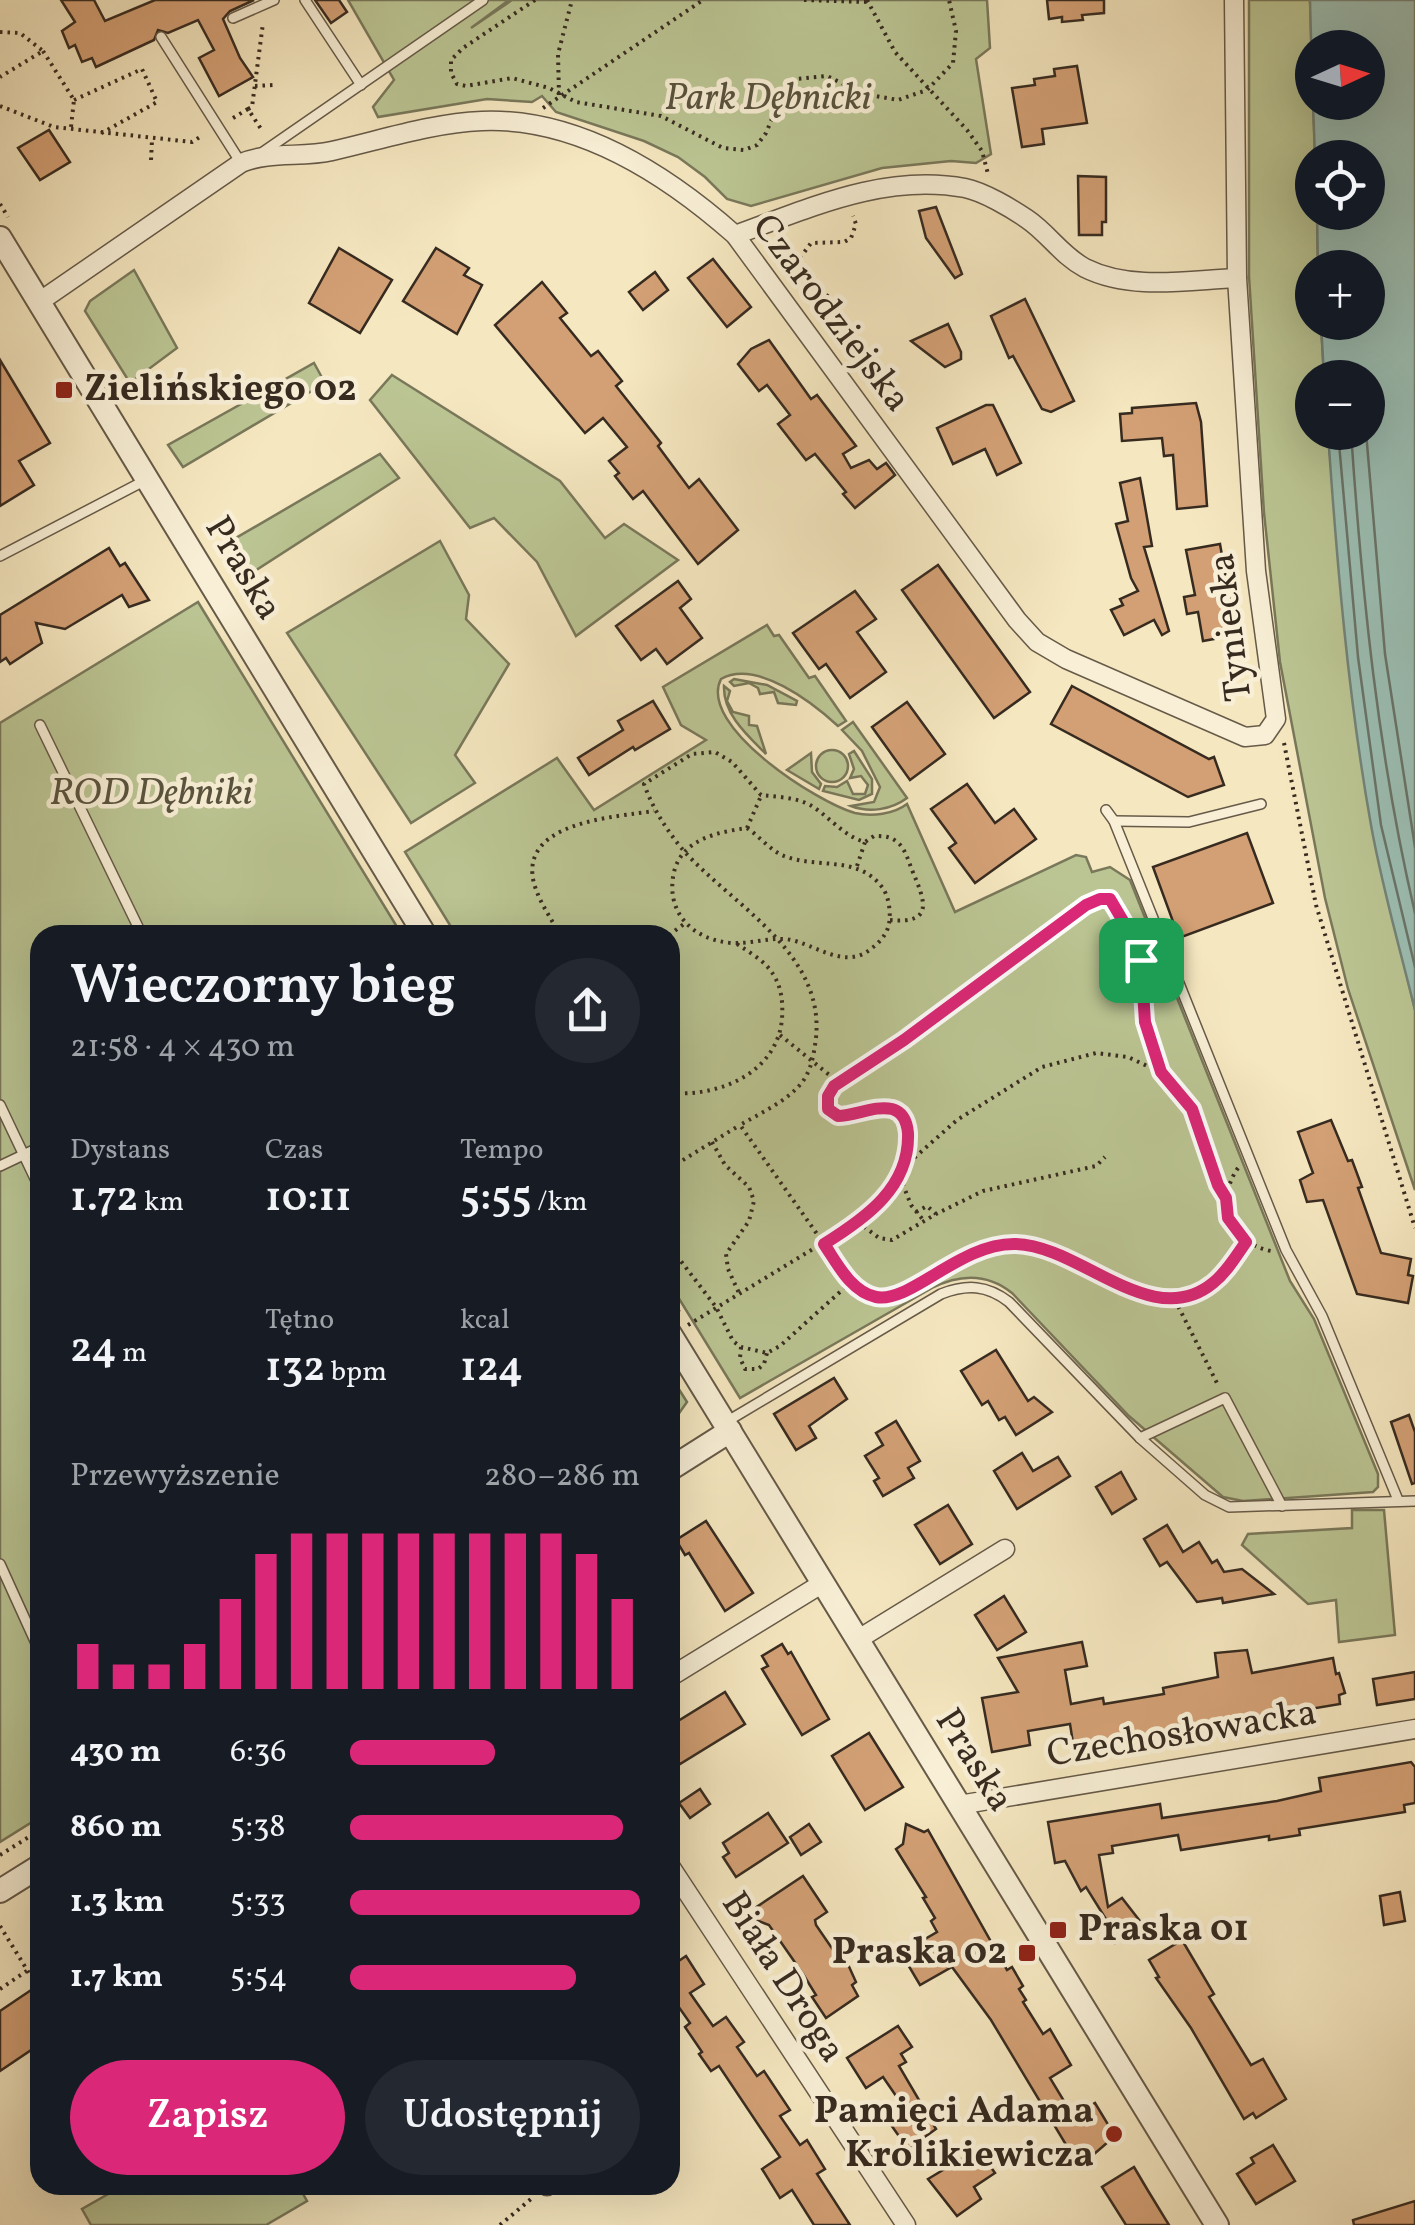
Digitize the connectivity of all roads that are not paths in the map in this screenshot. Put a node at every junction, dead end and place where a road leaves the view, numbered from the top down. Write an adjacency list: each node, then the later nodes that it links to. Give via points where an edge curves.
1 (304, 0): 7 (lane)
2 (483, 0): 7 (lane)
3 (1234, 0): 11 (street, Tyniecka)
4 (270, 2): 5 (lane)
5 (233, 18)
6 (162, 37): 8 (lane, via 218,127)
7 (360, 85): 8 (lane)
8 (249, 160): 10 (street, Czarodziejska, via 324,154 482,121 524,124 638,162); 12 (street)
9 (5, 229): 12 (street, Praska)
10 (735, 234): 11 (street, via 870,188 943,186 970,189 1028,219 1062,252 1104,276 1157,282); 15 (street, Czarodziejska, via 1037,642 1245,737 1265,735)
11 (1237, 278): 15 (street, Tyniecka, via 1256,572)
12 (39, 302): 13 (street, Praska)
13 (147, 479): 14 (lane); 21 (street, Praska)
14 (0, 556)
15 (1276, 719)
16 (40, 726): 20 (lane)
17 (1261, 804): 19 (lane, via 1188,822)
18 (1106, 810): 19 (lane)
19 (1114, 820): 31 (lane, via 1286,1250 1322,1316)
20 (137, 925)
21 (419, 925)
22 (0, 1105): 24 (lane)
23 (30, 1152): 24 (lane)
24 (24, 1155): 25 (lane); 26 (lane)
25 (0, 1166)
26 (30, 1168)
27 (680, 1350): 28 (street, Praska)
28 (727, 1427): 29 (lane, via 941,1294 978,1286 1009,1302); 30 (street); 36 (street, Praska)
29 (1140, 1438): 33 (lane, via 1205,1495 1229,1507); 33 (lane, via 1225,1398)
30 (680, 1461)
31 (1398, 1500): 32 (lane); 33 (lane)
32 (1415, 1501)
33 (1282, 1506)
34 (1005, 1549): 38 (street)
35 (0, 1564): 37 (lane)
36 (822, 1583): 38 (street, Praska); 39 (street)
37 (30, 1630)
38 (857, 1640): 41 (street, Praska)
39 (680, 1670)
40 (1415, 1729): 41 (street, Czechosłowacka)
41 (959, 1805): 46 (street, Praska)
42 (30, 1872): 44 (street)
43 (680, 1881): 45 (street, Biała Droga)
44 (0, 1891)
45 (906, 2225)
46 (1216, 2225)

